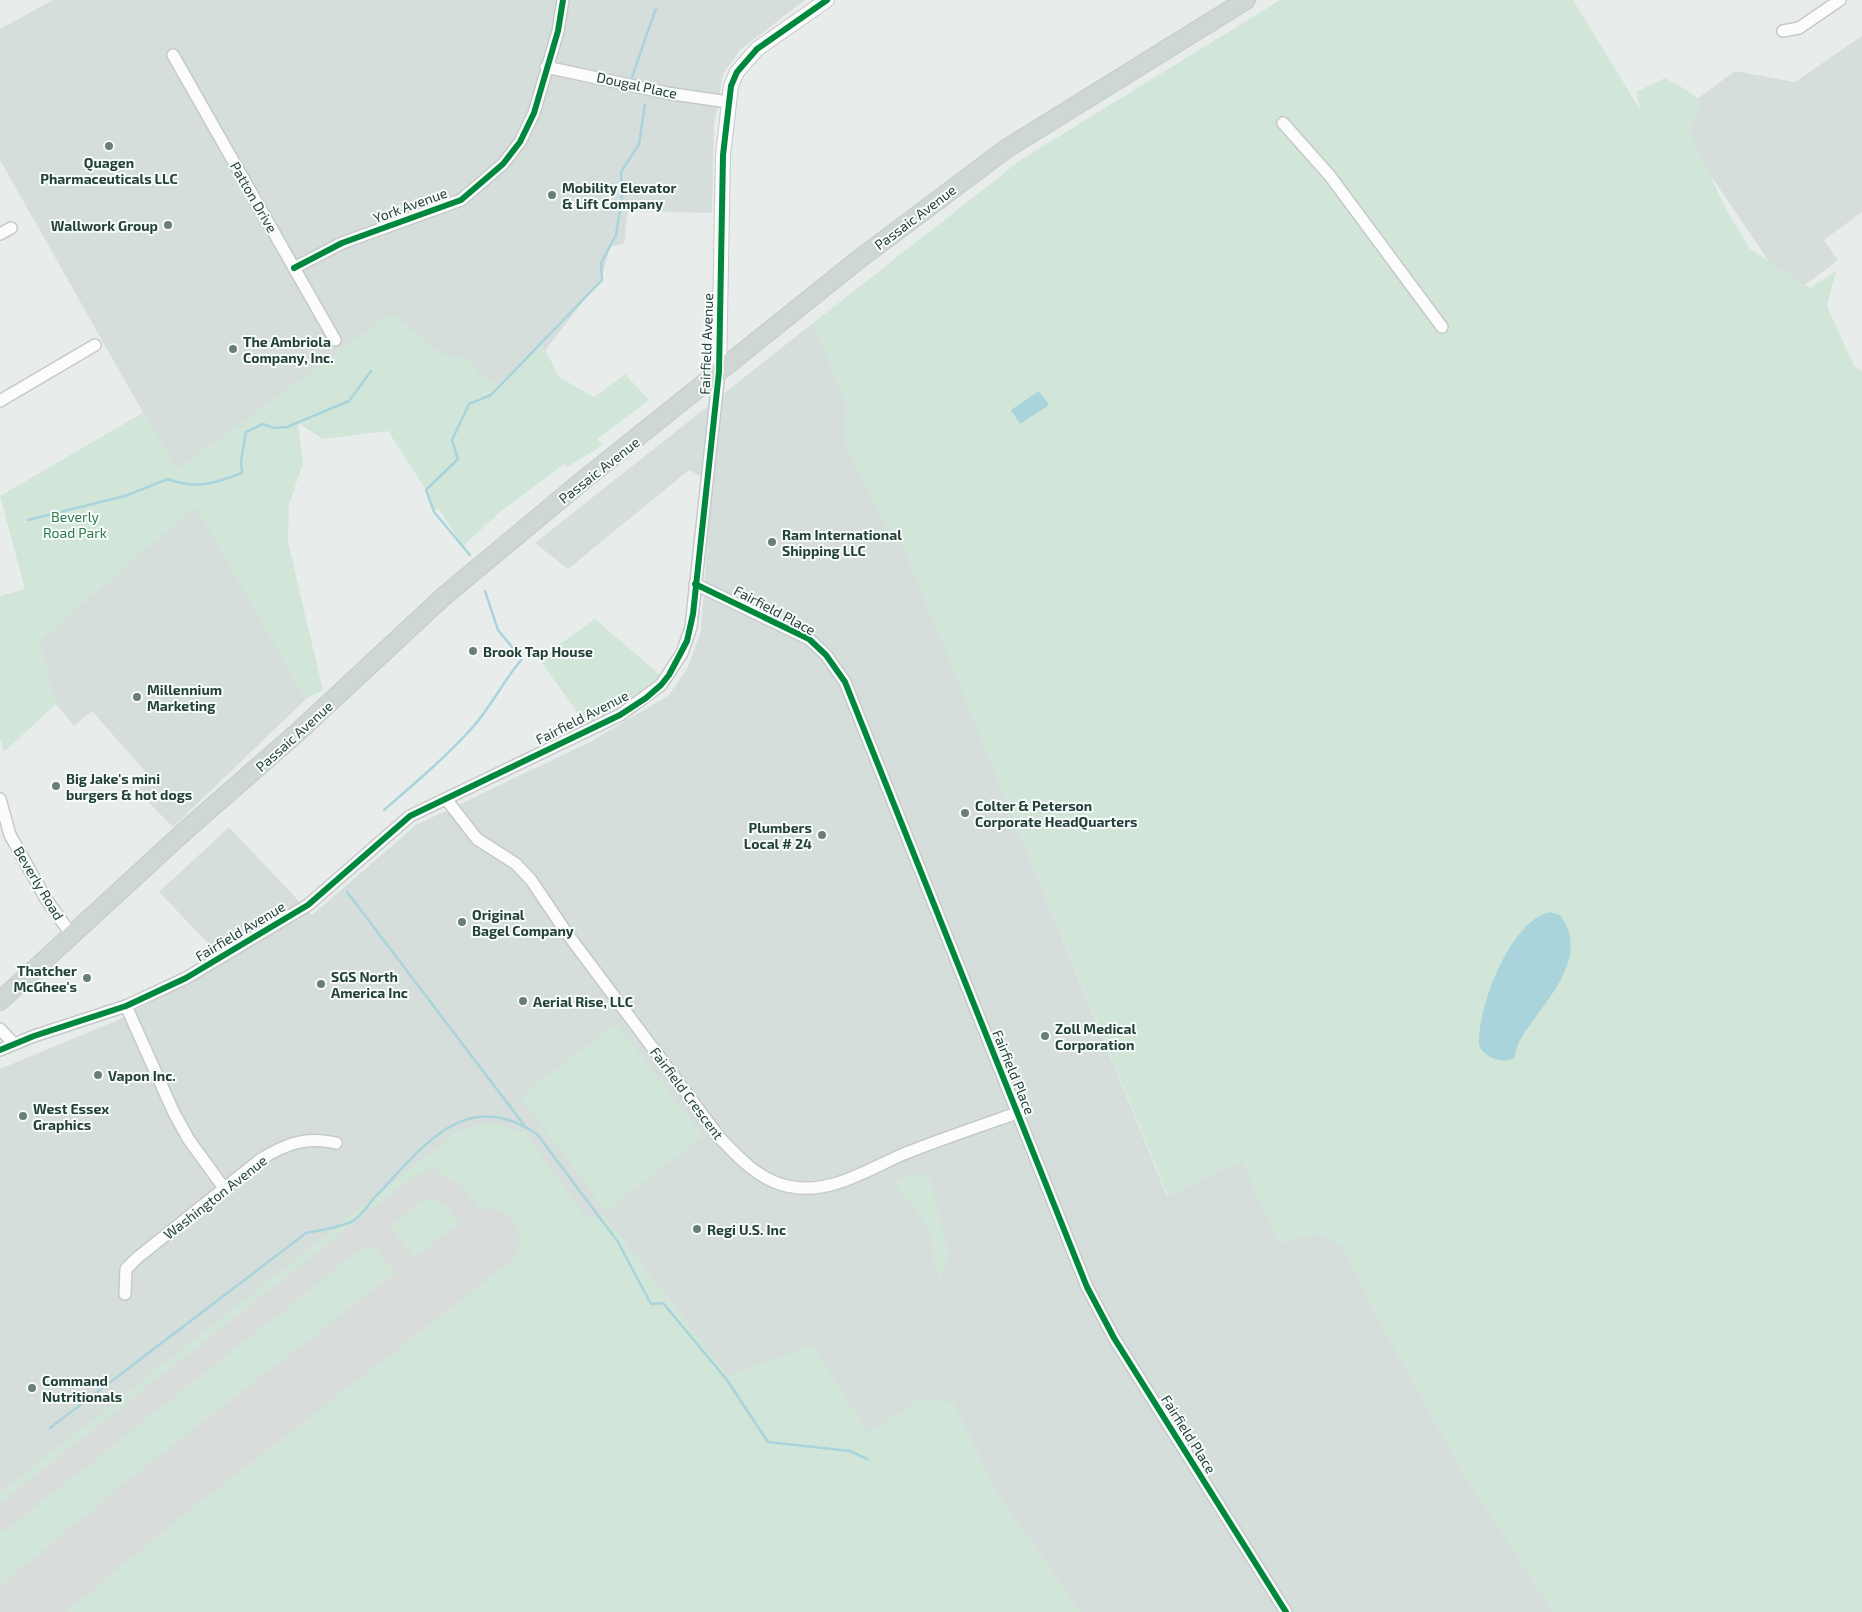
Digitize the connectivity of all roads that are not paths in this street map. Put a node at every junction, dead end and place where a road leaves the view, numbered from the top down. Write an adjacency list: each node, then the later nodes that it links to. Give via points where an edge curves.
1 (563, 0): 7 (street, York Avenue, via 558,31)
2 (827, 0): 8 (street, Fairfield Avenue, via 750,56 731,86)
3 (1246, 0): 16 (main road, Passaic Avenue, via 1006,149 858,260)
4 (1840, 0): 5 (street, via 1799,28)
5 (1783, 31)
6 (173, 55): 12 (street, Patton Drive)
7 (546, 67): 8 (street, Dougal Place, via 667,93); 12 (street, York Avenue, via 529,125 503,164 461,200 342,243)
8 (728, 102): 16 (street, Fairfield Avenue, via 723,155)
9 (1283, 124): 13 (street, via 1330,176)
10 (11, 228): 11 (street)
11 (0, 234)
12 (294, 268): 14 (street, Patton Drive)
13 (1442, 327)
14 (335, 340)
15 (95, 346): 17 (street)
16 (719, 372): 18 (street, Fairfield Avenue); 21 (main road, Passaic Avenue, via 443,597)
17 (0, 400)
18 (695, 584): 20 (street, Fairfield Avenue, via 687,641 661,685 620,715); 27 (street, Fairfield Place, via 809,639 826,655 844,682)
19 (0, 799): 21 (street, Beverly Road, via 10,835)
20 (446, 799): 23 (street, Fairfield Avenue, via 410,816 308,905 186,978); 27 (street, Fairfield Crescent, via 478,839 516,864 531,880 720,1138 748,1166 768,1178 786,1186 803,1188 842,1182 905,1154)
21 (72, 937): 22 (main road, Passaic Avenue)
22 (0, 1001)
23 (126, 1006): 25 (street, Fairfield Avenue); 29 (street, via 174,1113)
24 (0, 1029): 25 (street)
25 (14, 1044): 26 (street, Fairfield Avenue)
26 (0, 1050)
27 (1017, 1113): 31 (street, Fairfield Place, via 1087,1287 1114,1338)
28 (336, 1143): 29 (street, Washington Avenue, via 302,1140 283,1145)
29 (224, 1188): 30 (street, Washington Avenue, via 126,1269)
30 (126, 1294)
31 (1286, 1612)

